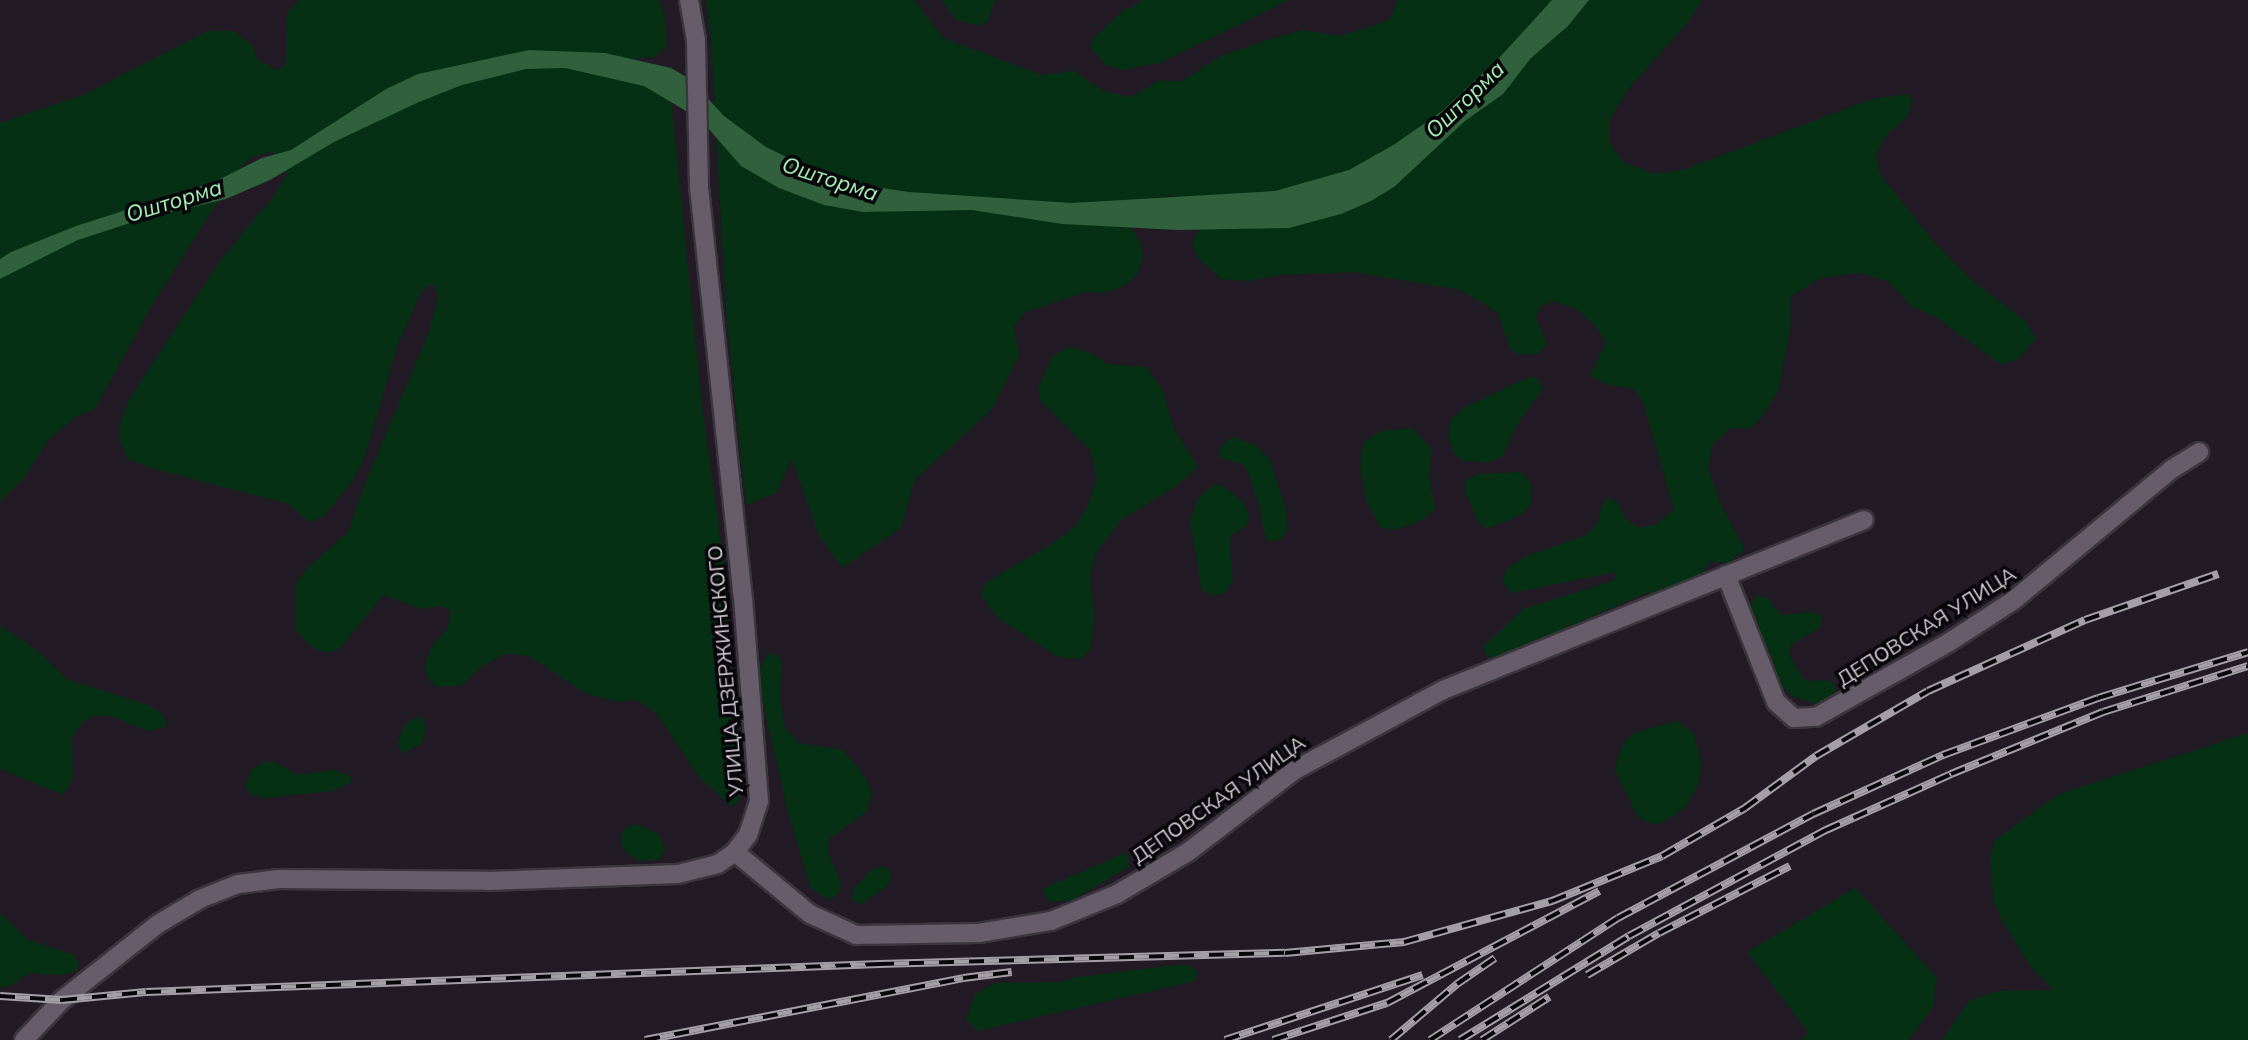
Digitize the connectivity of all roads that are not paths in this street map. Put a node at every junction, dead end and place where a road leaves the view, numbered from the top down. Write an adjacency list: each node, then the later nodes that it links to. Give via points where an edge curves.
1 (689, 0): 5 (street, УЛИЦА ДЗЕРЖИНСКОГО, via 696,40 696,137 759,801 748,835)
2 (2199, 452): 4 (street, ДЕПОВСКАЯ УЛИЦА, via 2014,600 1816,717 1794,718 1776,702)
3 (1864, 520): 4 (street, ДЕПОВСКАЯ УЛИЦА)
4 (1726, 575): 5 (street, ДЕПОВСКАЯ УЛИЦА, via 1389,717 1295,770 1176,859 1117,894 1051,921 979,933 856,935 810,914)
5 (735, 852): 6 (street, via 702,871 678,874 458,882 277,879 238,884 158,924 62,1000)
6 (24, 1040)

